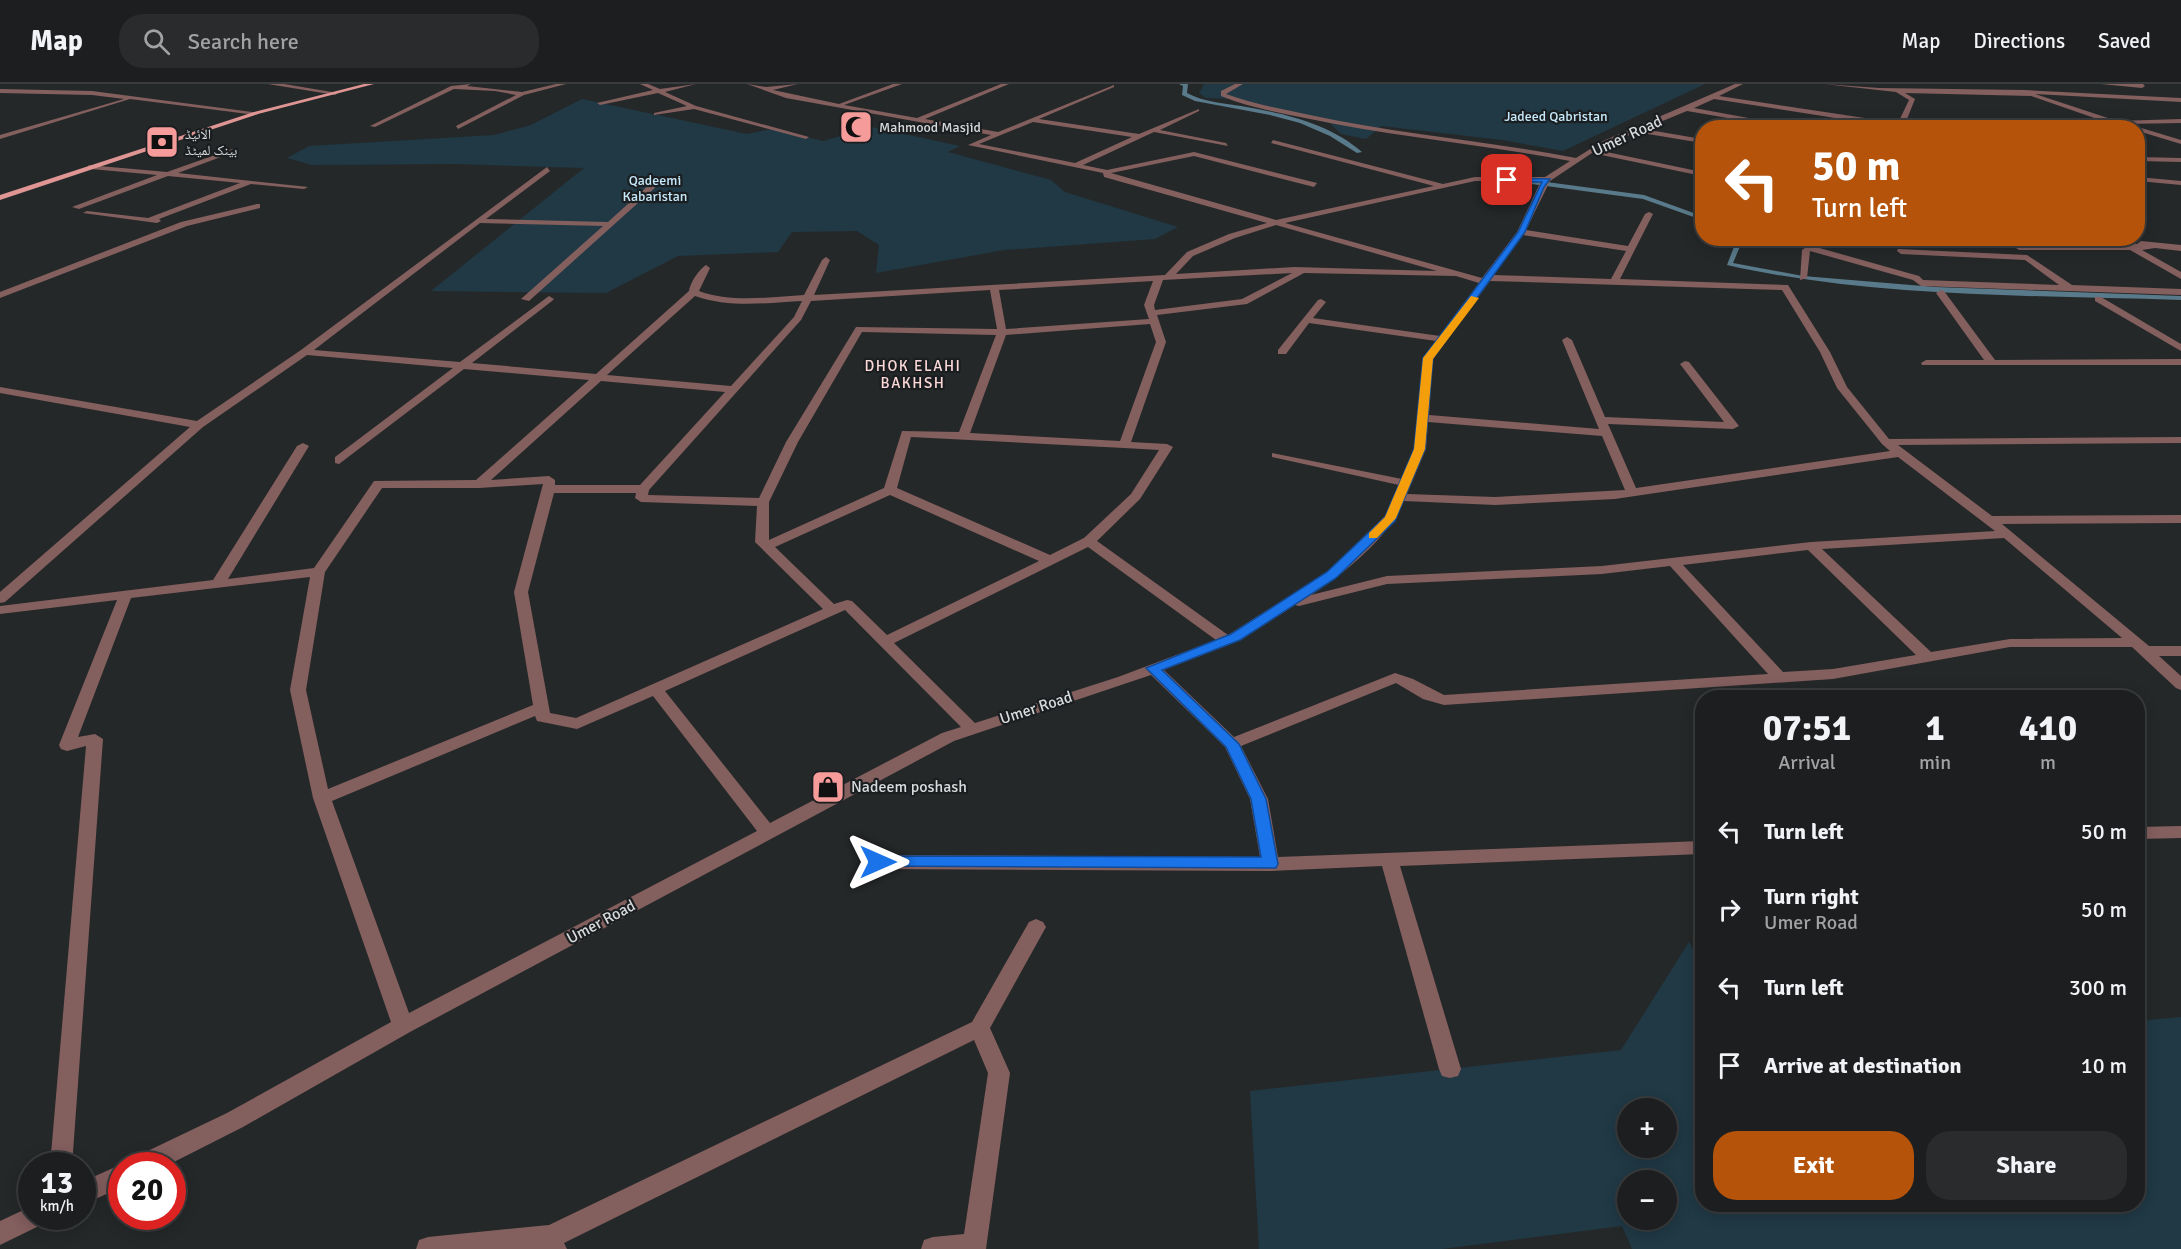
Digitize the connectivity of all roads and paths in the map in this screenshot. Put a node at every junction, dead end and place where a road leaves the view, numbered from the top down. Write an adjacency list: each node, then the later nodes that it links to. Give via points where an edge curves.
1 (271, 84): 25 (street)
2 (371, 84): 25 (main road)
3 (468, 84): 19 (street)
4 (563, 84): 27 (street)
5 (643, 84): 23 (street)
6 (693, 84): 23 (street)
7 (750, 84): 20 (street)
8 (795, 84): 20 (street)
9 (899, 84): 32 (street)
10 (1006, 84): 41 (street)
11 (1240, 84): 68 (street, via 1223,95 1365,129)
12 (1740, 84): 29 (street, Umer Road)
13 (1827, 84): 21 (street)
14 (1871, 84): 21 (street)
15 (2014, 84): 26 (street)
16 (2104, 84): 17 (street, via 2142,86)
17 (2138, 84)
18 (1112, 86): 42 (street)
19 (453, 87): 27 (street); 50 (street)
20 (763, 89): 32 (street)
21 (1879, 90): 24 (street)
22 (0, 91): 28 (street)
23 (659, 91): 31 (street); 33 (street)
24 (1898, 91): 26 (street); 46 (street, via 1912,99)
25 (335, 93): 36 (main road)
26 (2027, 93): 30 (street); 47 (street)
27 (522, 94): 51 (street)
28 (135, 97): 36 (street); 53 (street)
29 (1714, 97): 34 (street, Umer Road); 40 (street)
30 (2181, 100)
31 (600, 102)
32 (839, 105): 41 (street)
33 (694, 107): 37 (street); 60 (street)
34 (1688, 109): 38 (street, Umer Road); 43 (street)
35 (1197, 110): 54 (street)
36 (256, 113): 71 (main road)
37 (656, 114)
38 (1671, 116): 39 (street); 55 (street, Umer Road)
39 (1682, 118)
40 (1850, 118): 44 (street); 45 (street)
41 (917, 120): 57 (street)
42 (1032, 120): 57 (street); 58 (street)
43 (1753, 120)
44 (1847, 120)
45 (1859, 120)
46 (1902, 120)
47 (2105, 120)
48 (2181, 121): 49 (street)
49 (2145, 122)
50 (373, 126)
51 (458, 127)
52 (0, 129): 53 (street)
53 (23, 130): 59 (street)
54 (1152, 130): 58 (street); 64 (street)
55 (1636, 130): 61 (street); 66 (street, Umer Road)
56 (2145, 131): 63 (street)
57 (999, 134): 70 (street, via 971,146)
58 (1138, 136): 70 (street)
59 (0, 137)
60 (806, 137)
61 (1695, 140)
62 (1273, 142): 83 (street)
63 (2181, 142)
64 (1226, 145)
65 (232, 151): 75 (street)
66 (1592, 151): 68 (street, Umer Road); 74 (street)
67 (2145, 159): 69 (street)
68 (1577, 160): 79 (street, Umer Road)
69 (2181, 160)
70 (1077, 165): 73 (street)
71 (91, 167): 75 (street); 86 (main road)
72 (547, 169): 92 (street)
73 (1107, 172): 82 (street, via 1194,154); 93 (street)
74 (1695, 173)
75 (167, 174): 77 (street); 88 (street)
76 (2145, 180): 78 (street)
77 (251, 182): 84 (street); 91 (street)
78 (2155, 182): 80 (street); 85 (street)
79 (1544, 183): 83 (street, via 1475,179); 96 (street, Umer Road)
80 (2181, 183)
81 (654, 185): 95 (street)
82 (1314, 185)
83 (1443, 186): 93 (street)
84 (304, 187)
85 (2172, 190)
86 (0, 198)
87 (257, 206): 94 (street)
88 (76, 207)
89 (87, 213): 91 (street)
90 (1649, 213): 104 (street)
91 (149, 220): 94 (street)
92 (477, 221): 95 (street); 134 (street)
93 (1278, 222): 109 (street); 111 (street, via 1190,254)
94 (184, 224): 113 (street)
95 (609, 224): 123 (street)
96 (1521, 232): 104 (street); 114 (street, Umer Road)
97 (1812, 246): 102 (street)
98 (2017, 246): 99 (street)
99 (2047, 246)
100 (2136, 246): 110 (street)
101 (2145, 246): 103 (street)
102 (1809, 248): 112 (street); 118 (street, via 1916,278 1921,283)
103 (2181, 248)
104 (1631, 249): 116 (street)
105 (1901, 251): 118 (street, via 2028,258)
106 (826, 260): 125 (street)
107 (705, 268): 119 (street)
108 (1303, 271): 109 (street); 111 (street); 128 (street, via 1244,302)
109 (1455, 274): 114 (street)
110 (2181, 276)
111 (1163, 277): 117 (street); 128 (street, via 1149,305)
112 (1803, 278)
113 (39, 280): 115 (street); 122 (street)
114 (1488, 280): 116 (street); 131 (street, Umer Road)
115 (10, 281)
116 (1614, 282): 150 (street, via 1785,287 1842,387)
117 (994, 288): 125 (street); 130 (street)
118 (2071, 289): 120 (street)
119 (694, 292): 125 (street, via 707,297 754,301); 141 (street)
120 (2181, 292)
121 (1941, 293): 138 (street)
122 (0, 295)
123 (526, 298)
124 (549, 299): 140 (street)
125 (807, 299): 142 (street, via 798,318)
126 (2098, 299): 133 (street)
127 (1321, 302): 129 (street)
128 (1153, 317): 130 (street); 151 (street, via 1161,342)
129 (1307, 320): 131 (street); 135 (street)
130 (1002, 332): 148 (street); 162 (street, via 859,328 792,442)
131 (1443, 339): 144 (street, Umer Road, via 1428,358)
132 (1567, 340): 145 (street)
133 (2181, 348)
134 (304, 352): 140 (street); 146 (street)
135 (1282, 352)
136 (2181, 362): 138 (street)
137 (1926, 363): 138 (street)
138 (1992, 363)
139 (1685, 364): 145 (street, via 1733,426)
140 (460, 367): 141 (street); 155 (street)
141 (597, 378): 142 (street); 156 (street)
142 (733, 389): 158 (street)
143 (0, 390): 146 (street)
144 (1422, 418): 147 (street); 160 (street, Umer Road, via 1419,449)
145 (1601, 420): 147 (street)
146 (199, 425): 174 (street)
147 (1606, 433): 161 (street)
148 (963, 435): 151 (street); 159 (street, via 906,433)
149 (2181, 441): 150 (street)
150 (1886, 442): 153 (street)
151 (1124, 445): 166 (street, via 1167,447 1136,496)
152 (303, 446): 172 (street)
153 (1900, 453): 161 (street); 164 (street)
154 (1276, 455): 160 (street)
155 (339, 460)
156 (479, 484): 157 (street, via 549,480); 171 (street, via 378,484)
157 (549, 489): 158 (street); 187 (street, via 521,592)
158 (643, 489): 162 (street, via 641,498)
159 (890, 490): 167 (street); 169 (street)
160 (1403, 490): 161 (street, via 1495,501); 175 (street, Umer Road, via 1391,518 1332,575)
161 (1632, 493)
162 (763, 502): 167 (street, via 762,542)
163 (2181, 519): 164 (street)
164 (1989, 520): 165 (street)
165 (2008, 534): 168 (street); 180 (street)
166 (1089, 541): 169 (street); 178 (street)
167 (766, 546): 177 (street)
168 (1810, 546): 170 (street); 182 (street)
169 (1049, 560): 179 (street)
170 (1673, 562): 175 (street, via 1602,570 1387,580); 184 (street)
171 (318, 572): 172 (street); 190 (street, via 298,690)
172 (219, 582): 173 (street)
173 (126, 594): 176 (street); 202 (street, via 67,745 95,739)
174 (0, 599)
175 (1286, 605): 178 (street, Umer Road)
176 (0, 610)
177 (832, 611): 179 (street, via 847,604); 186 (street)
178 (1227, 640): 183 (street, Umer Road)
179 (885, 642): 188 (street)
180 (2141, 647): 181 (street); 182 (street, via 2010,643); 185 (street)
181 (2181, 651)
182 (1928, 658): 184 (street)
183 (1153, 668): 188 (street, Umer Road); 189 (street)
184 (1781, 679): 189 (street, via 1444,700 1427,697 1407,680 1395,678)
185 (2181, 685)
186 (655, 689): 187 (street, via 577,724 543,717); 193 (street)
187 (541, 708): 190 (street)
188 (972, 729): 193 (street, Umer Road, via 948,736)
189 (1232, 744): 197 (street, via 1258,799)
190 (322, 798): 199 (street)
191 (2181, 832): 192 (street)
192 (2145, 833)
193 (768, 834): 199 (street, Umer Road)
194 (1695, 847): 195 (street)
195 (1389, 859): 197 (street); 201 (street)
196 (878, 862): 197 (street)
197 (1270, 864)
198 (1036, 927): 200 (street)
199 (403, 1026): 203 (street, Umer Road)
200 (979, 1028): 206 (street); 207 (street, via 999,1073)
201 (1450, 1069)
202 (62, 1152)
203 (170, 1152)
204 (18, 1224): 205 (street)
205 (0, 1233)
206 (552, 1243): 208 (street)
207 (974, 1247): 209 (street)
208 (428, 1249)
209 (933, 1249)

